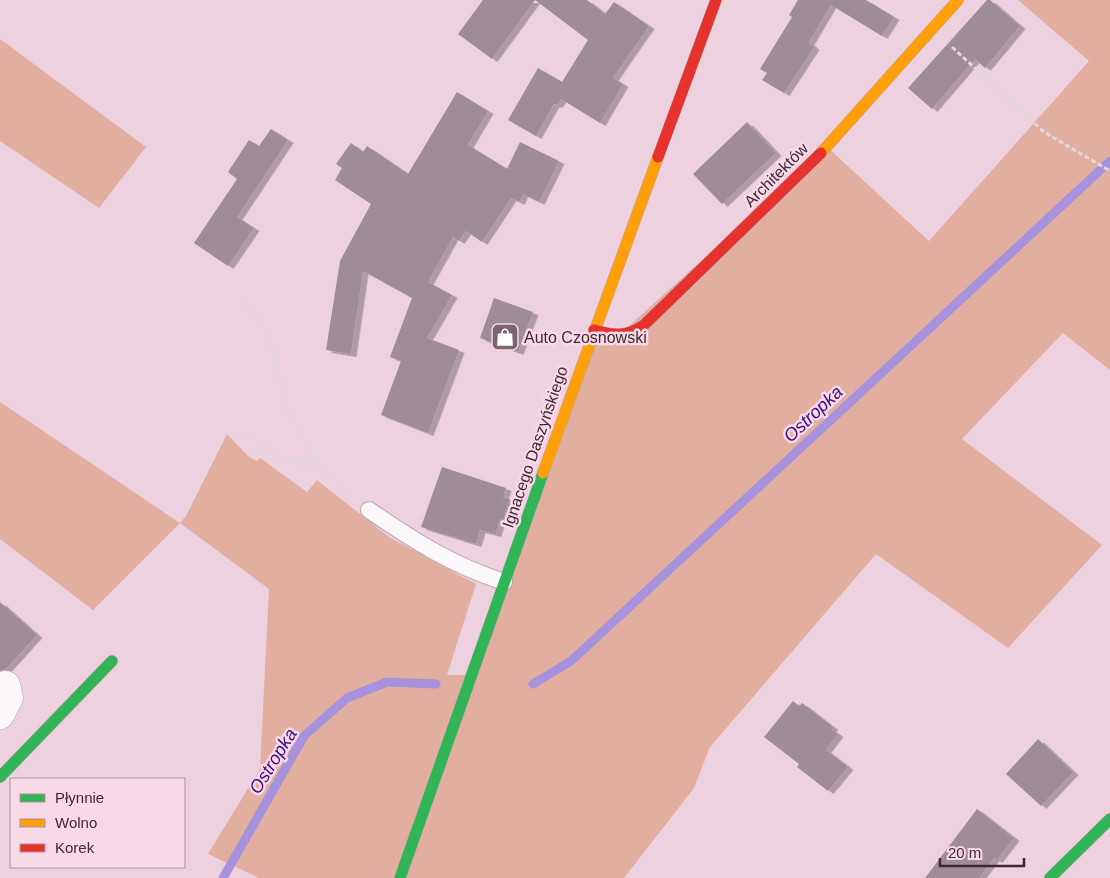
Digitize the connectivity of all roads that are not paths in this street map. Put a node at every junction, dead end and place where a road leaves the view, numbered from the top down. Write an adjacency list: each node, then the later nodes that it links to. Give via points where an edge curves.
1 (716, 0): 3 (main road, Ignacego Daszyńskiego)
2 (958, 0): 3 (main road, Architektów, via 827,147 652,318 626,336)
3 (594, 330): 5 (main road, Ignacego Daszyńskiego)
4 (369, 510): 5 (lane, via 426,549)
5 (504, 582): 11 (main road, Ignacego Daszyńskiego)
6 (112, 661): 9 (main road)
7 (6, 685): 8 (street, via 9,698)
8 (0, 715)
9 (0, 777)
10 (1110, 819): 12 (main road)
11 (400, 878)
12 (1050, 878)

